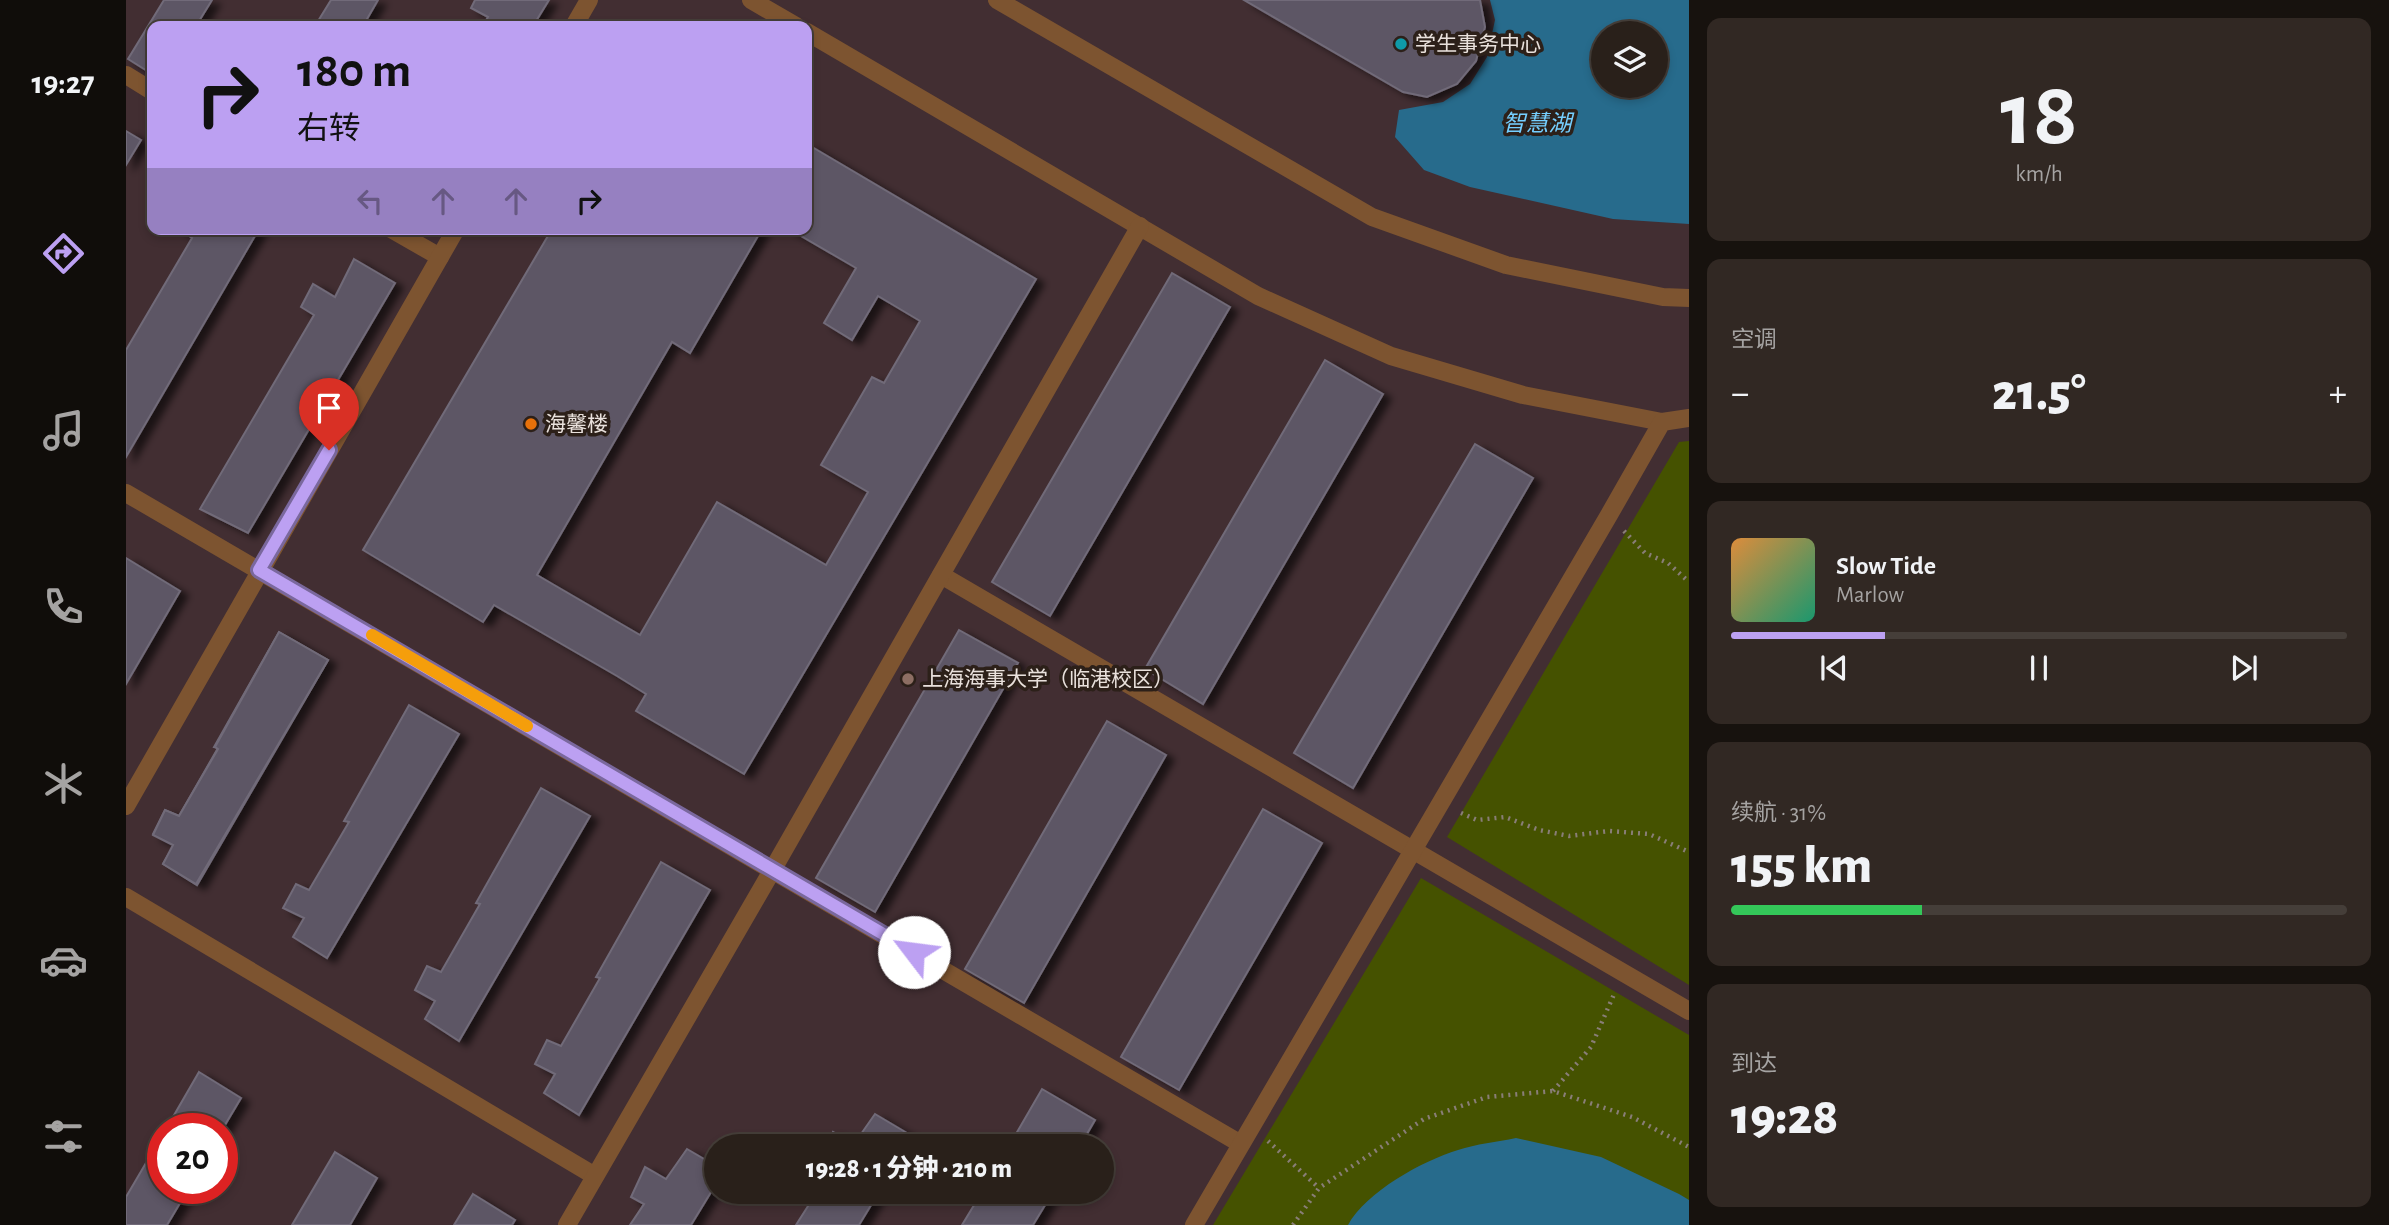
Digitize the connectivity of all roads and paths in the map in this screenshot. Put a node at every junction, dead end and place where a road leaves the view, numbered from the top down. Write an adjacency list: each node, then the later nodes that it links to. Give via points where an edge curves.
1 (589, 0): 4 (lane)
2 (751, 0): 5 (lane)
3 (997, 0): 13 (lane, via 1372,218 1506,265 1663,297)
4 (577, 21)
5 (787, 21)
6 (812, 35): 9 (lane)
7 (126, 75): 8 (lane)
8 (147, 88)
9 (1140, 226): 15 (lane, via 1258,296 1391,356 1523,395); 19 (lane)
10 (402, 235): 12 (lane)
11 (453, 235): 12 (lane)
12 (440, 257): 18 (lane)
13 (1689, 298)
14 (1689, 418): 15 (lane)
15 (1662, 422): 17 (lane)
16 (126, 493): 18 (lane)
17 (1609, 515): 20 (path, via 1645,553); 21 (lane)
18 (259, 570): 22 (lane); 25 (lane)
19 (941, 575): 23 (lane); 25 (lane)
20 (1689, 582)
21 (1438, 804): 23 (lane); 24 (path, via 1477,820 1505,817 1569,836 1609,831 1649,834)
22 (126, 806)
23 (1413, 848): 27 (lane); 30 (lane)
24 (1689, 852)
25 (773, 869): 31 (lane); 33 (lane)
26 (126, 897): 33 (lane)
27 (1623, 973): 28 (lane); 29 (path, via 1591,1047)
28 (1689, 1011)
29 (1553, 1091): 32 (path, via 1632,1118); 34 (path, via 1487,1097 1424,1119)
30 (1252, 1127): 31 (lane); 34 (path)
31 (1241, 1144): 36 (lane)
32 (1689, 1147)
33 (595, 1176): 35 (lane)
34 (1319, 1188): 37 (path)
35 (567, 1225)
36 (1194, 1225)
37 (1293, 1225)

